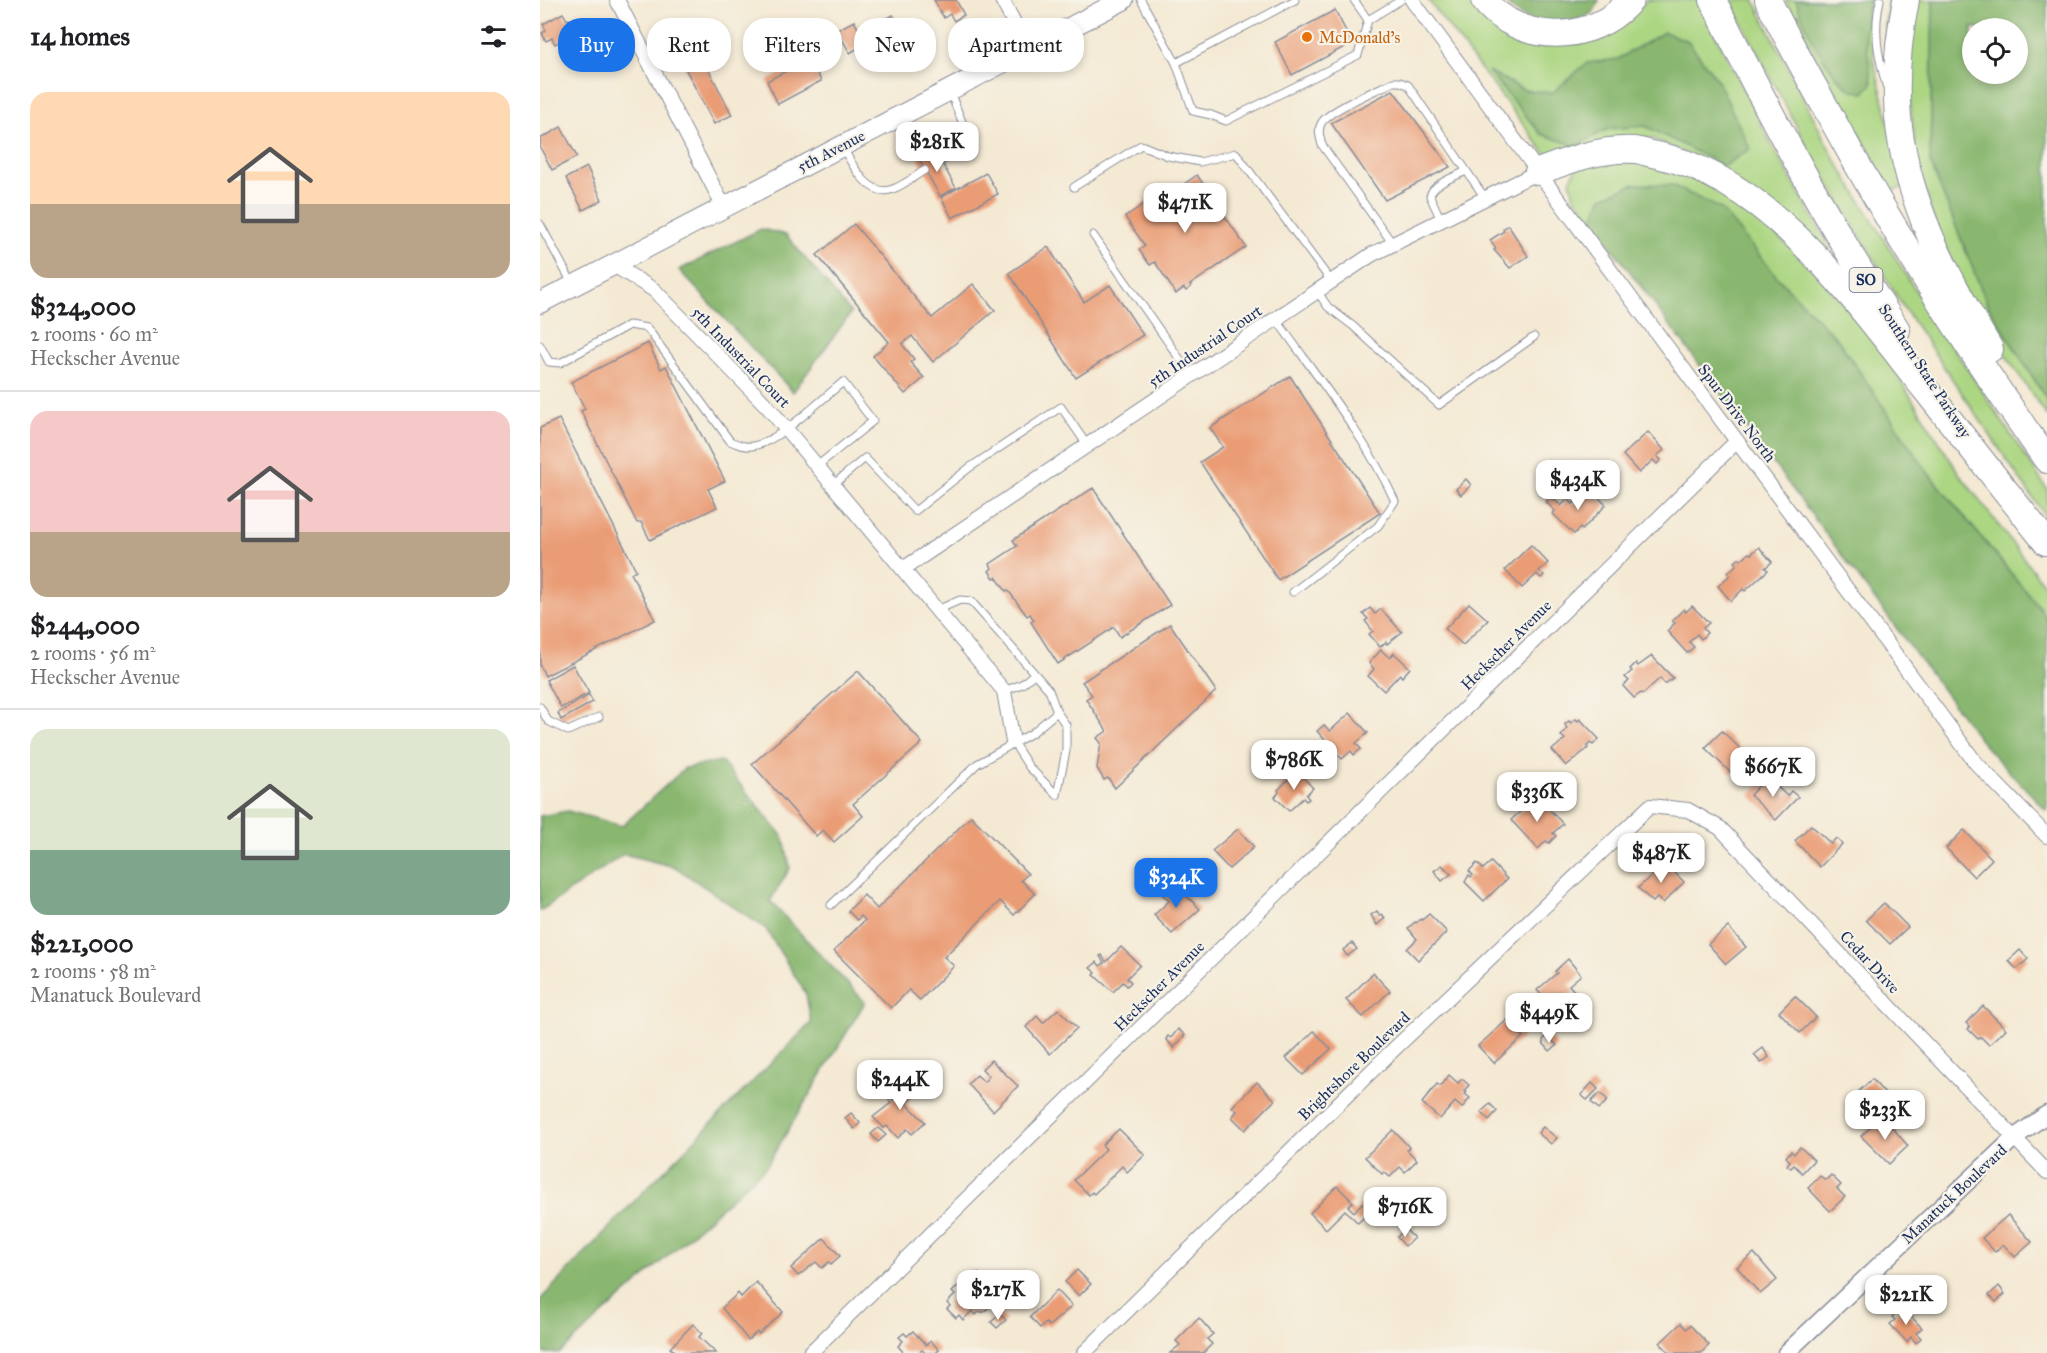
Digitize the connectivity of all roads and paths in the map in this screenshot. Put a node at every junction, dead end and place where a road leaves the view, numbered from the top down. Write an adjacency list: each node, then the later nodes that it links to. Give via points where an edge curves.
1 (617, 0): 29 (street)
2 (1002, 0): 15 (street)
3 (1123, 0): 16 (main road, 5th Avenue)
4 (1141, 0): 18 (lane)
5 (1295, 0): 18 (lane)
6 (1354, 0): 17 (lane)
7 (1401, 0): 17 (lane)
8 (1412, 0): 26 (street, Spur Drive North)
9 (1484, 0): 10 (highway, via 1491,10 1520,27 1549,35 1576,33 1601,23)
10 (1631, 0)
11 (1713, 0): 50 (highway, Southern State Parkway / SO, via 1809,183 1877,299 1962,429)
12 (1768, 0): 47 (highway, via 1854,160 1925,279)
13 (1880, 0): 21 (lane, via 1875,21 1879,56)
14 (1906, 0): 21 (highway, via 1897,85)
15 (1012, 18)
16 (1084, 20)
17 (1368, 20): 18 (lane, via 1358,55 1226,121 1192,111)
18 (1176, 63)
19 (984, 72): 20 (main road, 5th Avenue)
20 (949, 90): 22 (main road, 5th Avenue); 23 (lane, via 965,129 954,154)
21 (1901, 140): 45 (highway, via 1915,196 1934,246 1959,297)
22 (841, 146): 24 (lane, via 858,174 880,191 891,190); 29 (main road, 5th Avenue)
23 (941, 161)
24 (925, 170)
25 (1466, 171): 28 (lane); 30 (lane, via 1431,192); 33 (lane, via 1408,86 1400,82 1331,114 1322,123 1322,145)
26 (1538, 172): 28 (street, 5th Industrial Court); 44 (street, Spur Drive North); 50 (highway, via 1569,160 1635,150 1676,159 1720,178 1760,205 1852,297)
27 (1074, 188): 35 (lane, via 1141,145 1168,156 1200,162 1236,153)
28 (1485, 198): 30 (street, 5th Industrial Court)
29 (724, 207): 34 (main road, 5th Avenue)
30 (1441, 220): 33 (street, 5th Industrial Court)
31 (540, 224): 36 (lane)
32 (1093, 235): 42 (lane)
33 (1393, 244): 35 (street, 5th Industrial Court)
34 (612, 264): 36 (main road, 5th Avenue); 43 (street, 5th Industrial Court, via 654,290)
35 (1331, 281): 37 (street, 5th Industrial Court)
36 (573, 285): 38 (main road, 5th Avenue)
37 (1317, 291): 39 (street, 5th Industrial Court); 40 (lane, via 1328,307 1439,405)
38 (540, 303)
39 (1276, 319): 42 (street, 5th Industrial Court); 52 (lane, via 1358,436 1395,501 1378,526)
40 (1534, 337)
41 (540, 345): 43 (lane, via 549,362 560,363 629,325 647,328 730,441 745,447 758,445)
42 (1191, 375): 46 (street, 5th Industrial Court)
43 (786, 429): 48 (street, 5th Industrial Court); 48 (lane, via 843,382 873,421)
44 (1737, 441): 61 (street, Spur Drive North, via 1976,763); 66 (street, Heckscher Avenue)
45 (2047, 444)
46 (1087, 445): 49 (lane, via 1061,407 969,468 915,511 865,458); 51 (street, 5th Industrial Court)
47 (2047, 460)
48 (817, 466): 49 (street, 5th Industrial Court)
49 (833, 485): 51 (street, 5th Industrial Court)
50 (2046, 543)
51 (903, 569): 53 (street, 5th Industrial Court)
52 (1293, 592)
53 (937, 610): 54 (lane, via 970,600); 55 (street, 5th Industrial Court)
54 (1034, 674): 55 (lane); 57 (lane, via 1049,690)
55 (1004, 691): 59 (street, 5th Industrial Court)
56 (540, 707): 58 (lane, via 548,721 568,731)
57 (1058, 712): 59 (lane, via 1032,733); 59 (lane, via 1066,725 1066,751 1057,795 1029,767)
58 (599, 717)
59 (1013, 742): 62 (lane, via 977,764)
60 (1650, 806): 64 (street, Cedar Drive, via 1688,810 1720,828); 67 (street, Brightshore Boulevard, via 1392,1051)
61 (2047, 836)
62 (831, 905)
63 (2047, 1114): 64 (street, Manatuck Boulevard)
64 (2013, 1138): 65 (street, Cedar Drive); 68 (street, Manatuck Boulevard)
65 (2047, 1172)
66 (810, 1353)
67 (1084, 1353)
68 (1786, 1353)

